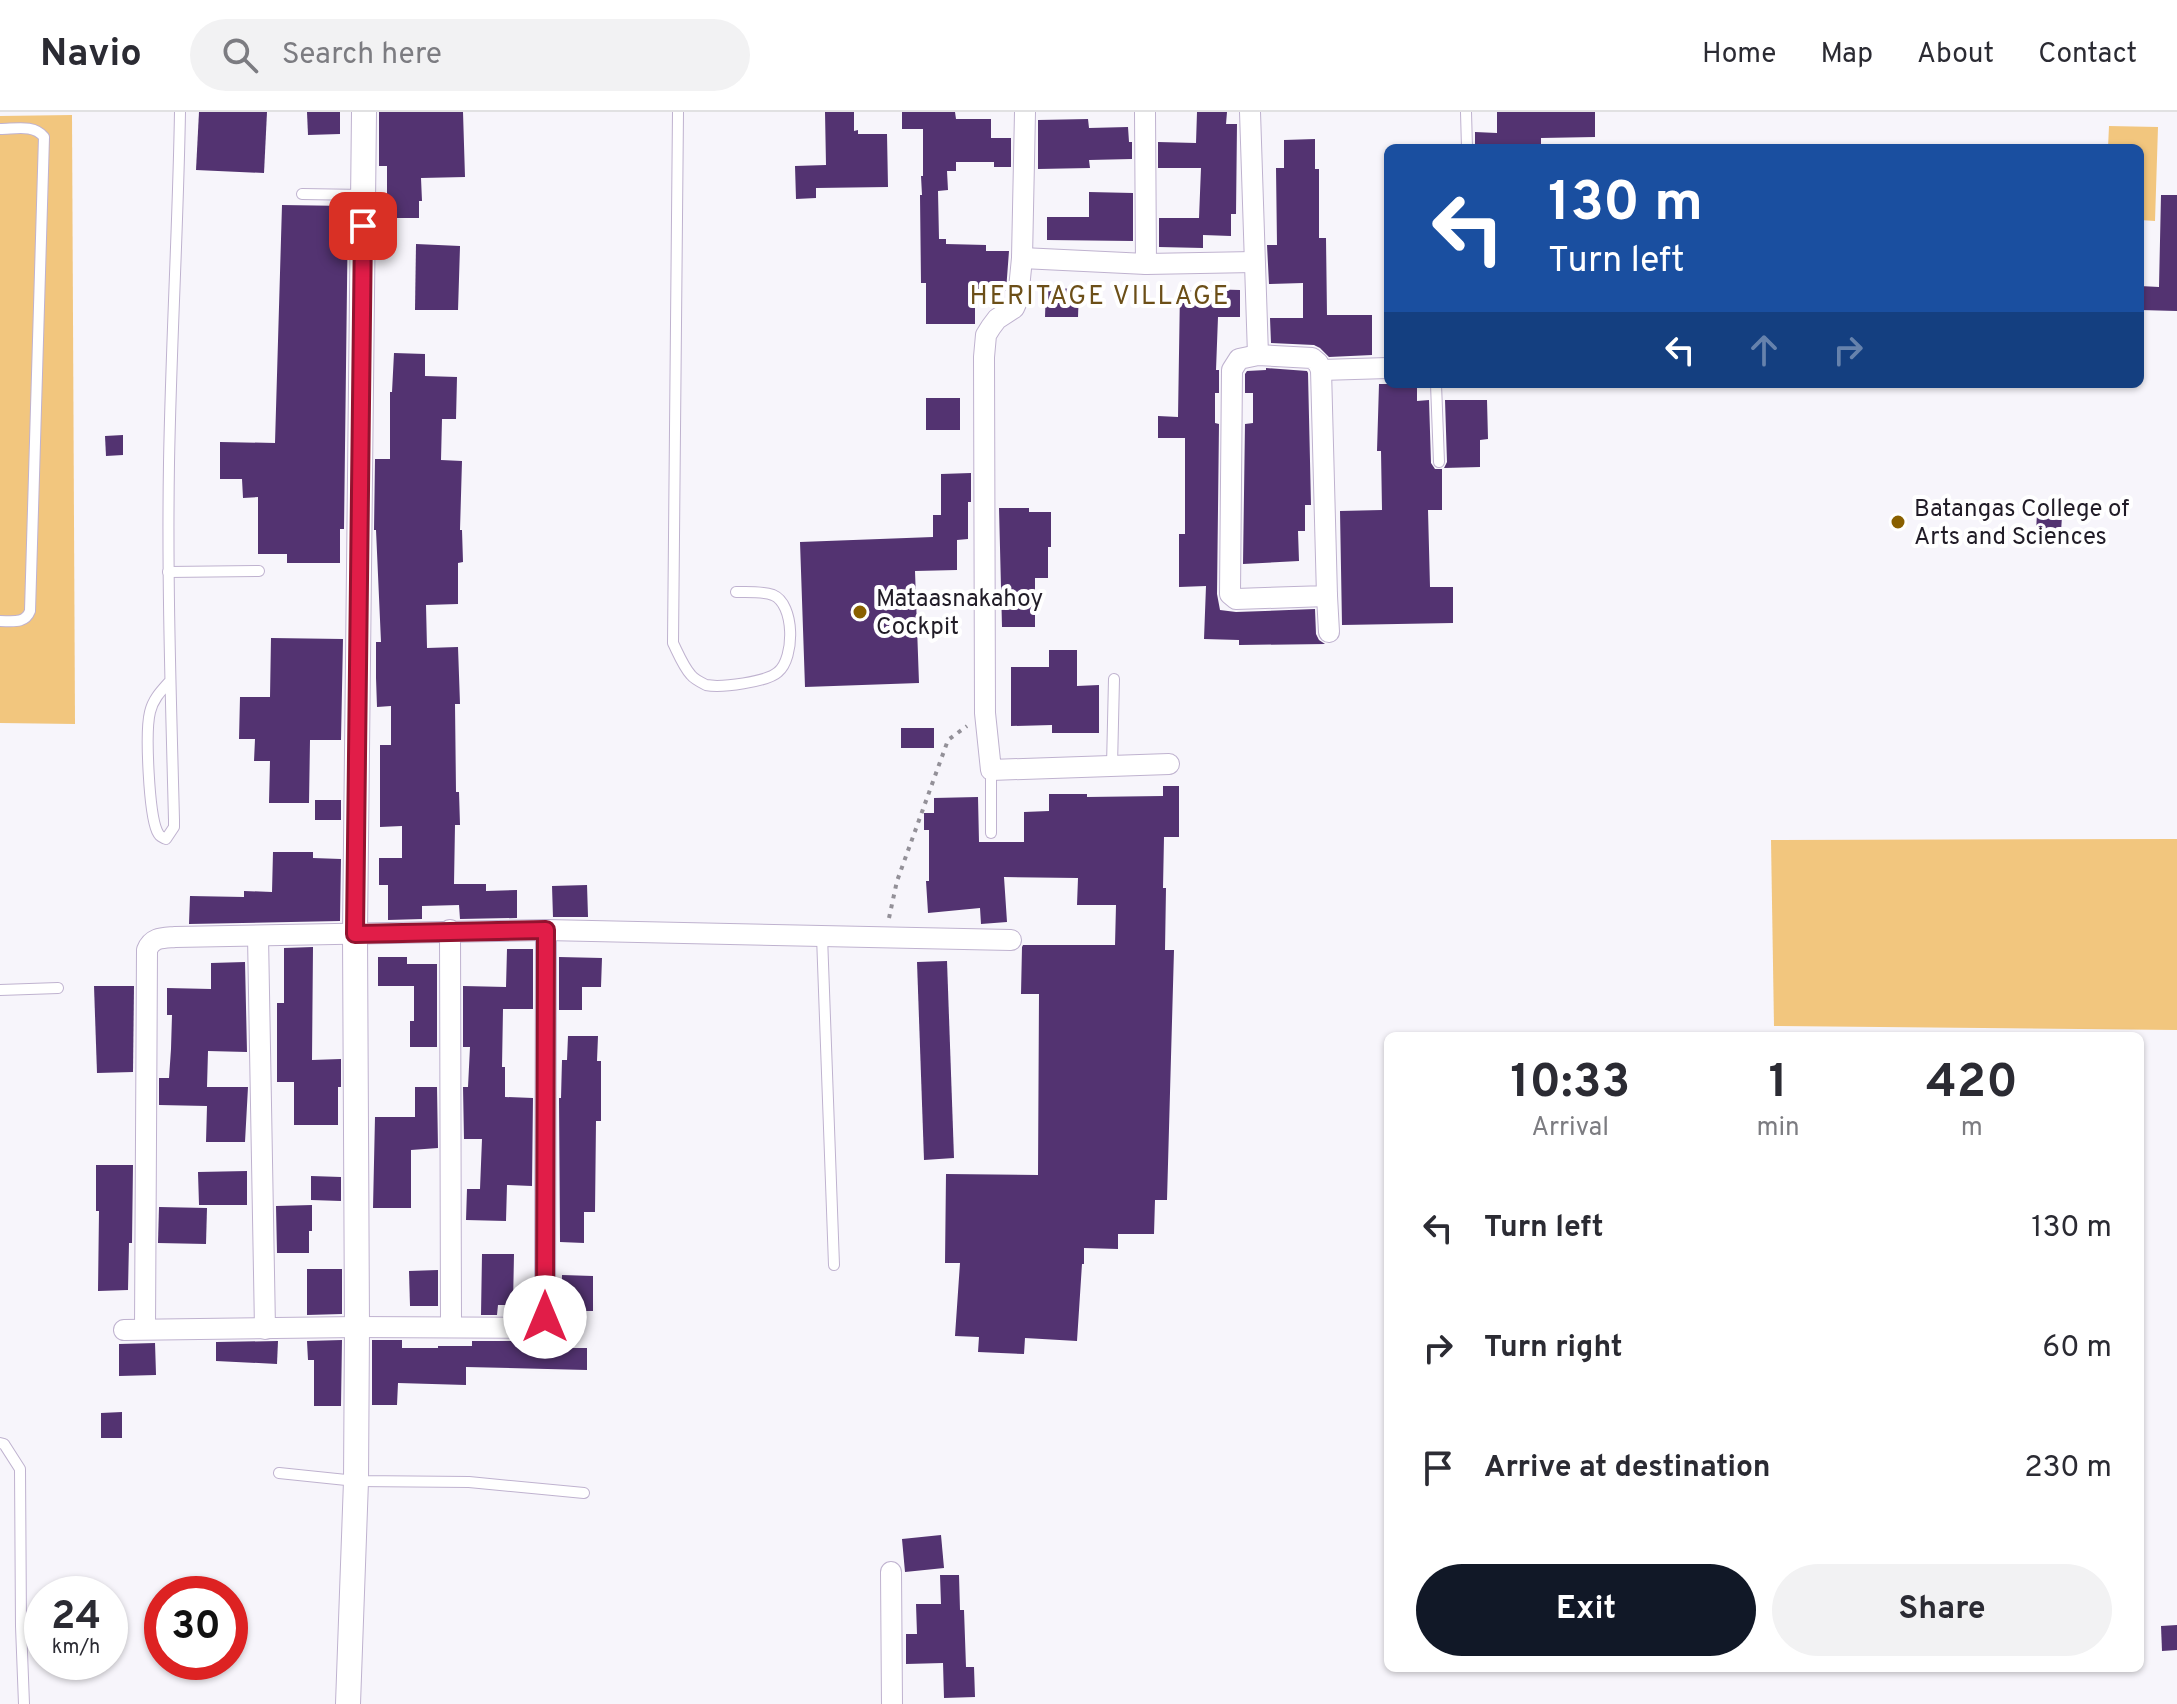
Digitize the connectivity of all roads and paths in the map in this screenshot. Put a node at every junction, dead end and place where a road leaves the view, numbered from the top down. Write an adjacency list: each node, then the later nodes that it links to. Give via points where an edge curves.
1 (180, 112): 21 (lane)
2 (364, 112): 11 (street)
3 (678, 112): 22 (lane, via 673,643 691,676 705,684 770,678 786,662 791,634 785,604 773,595)
4 (1025, 112): 12 (street)
5 (1145, 112): 14 (street)
6 (1250, 112): 13 (street)
7 (1466, 112): 9 (lane)
8 (0, 129): 24 (lane, via 33,129 44,137 30,611 21,621)
9 (1467, 144)
10 (302, 194): 11 (lane)
11 (363, 195): 37 (street)
12 (1022, 258): 14 (street); 28 (street, via 1014,308 986,335)
13 (1254, 262): 14 (street); 15 (street)
14 (1146, 264)
15 (1258, 355): 17 (street, via 1312,358); 23 (street, via 1239,359 1232,370 1230,594 1236,599)
16 (1384, 368): 17 (street)
17 (1321, 370): 23 (street)
18 (1436, 388): 19 (lane)
19 (1439, 462)
20 (259, 571): 21 (lane)
21 (168, 572): 27 (lane)
22 (736, 592)
23 (1327, 596): 25 (street)
24 (0, 621)
25 (1329, 632)
26 (1114, 679): 30 (lane)
27 (170, 681): 32 (lane); 33 (lane, via 150,711)
28 (985, 713): 31 (street); 40 (path, via 948,740 897,881)
29 (1169, 764): 30 (street)
30 (1112, 766): 31 (street)
31 (991, 770): 34 (lane)
32 (173, 783): 33 (lane); 33 (lane, via 174,827 166,839 158,834)
33 (150, 785)
34 (991, 833)
35 (450, 930): 36 (street); 37 (street); 46 (street)
36 (546, 930): 39 (street); 46 (street, via 545,1317 534,1328)
37 (355, 934): 38 (street); 45 (street)
38 (258, 936): 47 (street, via 155,939 147,950); 48 (street)
39 (822, 936): 40 (street); 44 (lane)
40 (884, 937): 41 (street)
41 (1011, 940)
42 (58, 988): 43 (lane)
43 (0, 990)
44 (834, 1265)
45 (357, 1327): 46 (street); 48 (street); 52 (street)
46 (451, 1327)
47 (145, 1329): 48 (street); 49 (street)
48 (265, 1329)
49 (124, 1330)
50 (0, 1443): 55 (lane, via 20,1469)
51 (279, 1473): 52 (lane)
52 (356, 1481): 53 (lane, via 469,1482); 56 (street)
53 (584, 1493)
54 (891, 1572): 57 (street)
55 (24, 1704)
56 (348, 1704)
57 (892, 1704)

